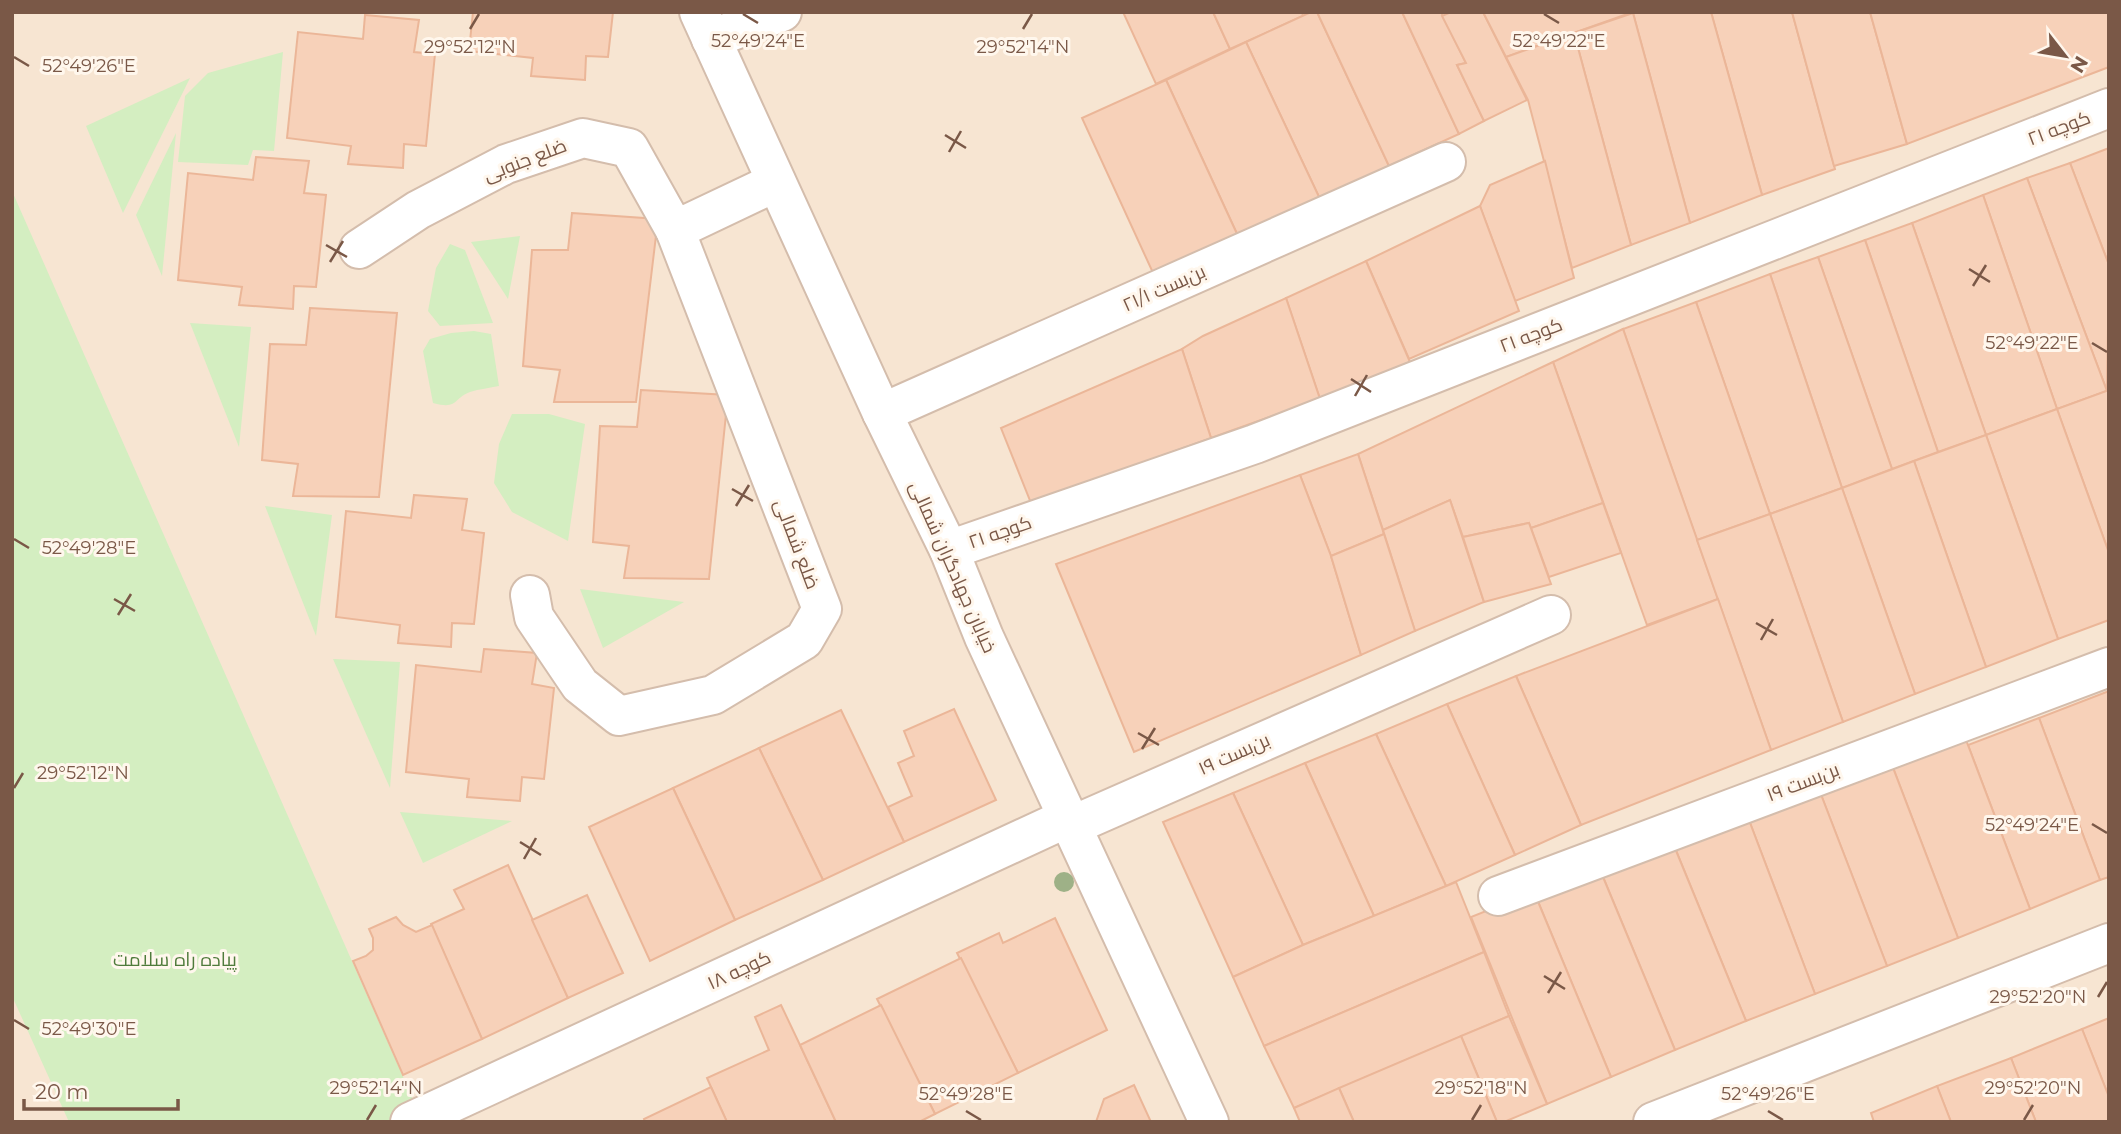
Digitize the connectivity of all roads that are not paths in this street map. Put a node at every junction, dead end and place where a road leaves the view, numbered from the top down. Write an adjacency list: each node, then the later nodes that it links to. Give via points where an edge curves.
1 (782, 12): 2 (street)
2 (705, 25): 5 (street, خیابان جهادگران شمالی)
3 (2109, 108): 9 (street, کوچه ۲۱, via 1255,444)
4 (1446, 162): 8 (street, بن‌بست ۲۱/۱)
5 (776, 182): 6 (street); 8 (street, خیابان جهادگران شمالی)
6 (675, 230): 7 (street, ضلع جنوبی, via 629,148 583,138 506,164 418,210); 10 (street, ضلع شمالی, via 822,609 804,640 713,695 619,716 580,685 534,617)
7 (359, 249)
8 (882, 413): 9 (street, خیابان جهادگران شمالی)
9 (949, 550): 13 (street, خیابان جهادگران شمالی)
10 (530, 595)
11 (1551, 615): 13 (street, بن‌بست ۱۹)
12 (2109, 667): 14 (street, بن‌بست ۱۹)
13 (1069, 822): 16 (street, کوچه ۱۸); 17 (street, خیابان جهادگران شمالی)
14 (1498, 896)
15 (2109, 943): 18 (street)
16 (410, 1122)
17 (1209, 1122)
18 (1653, 1122)

